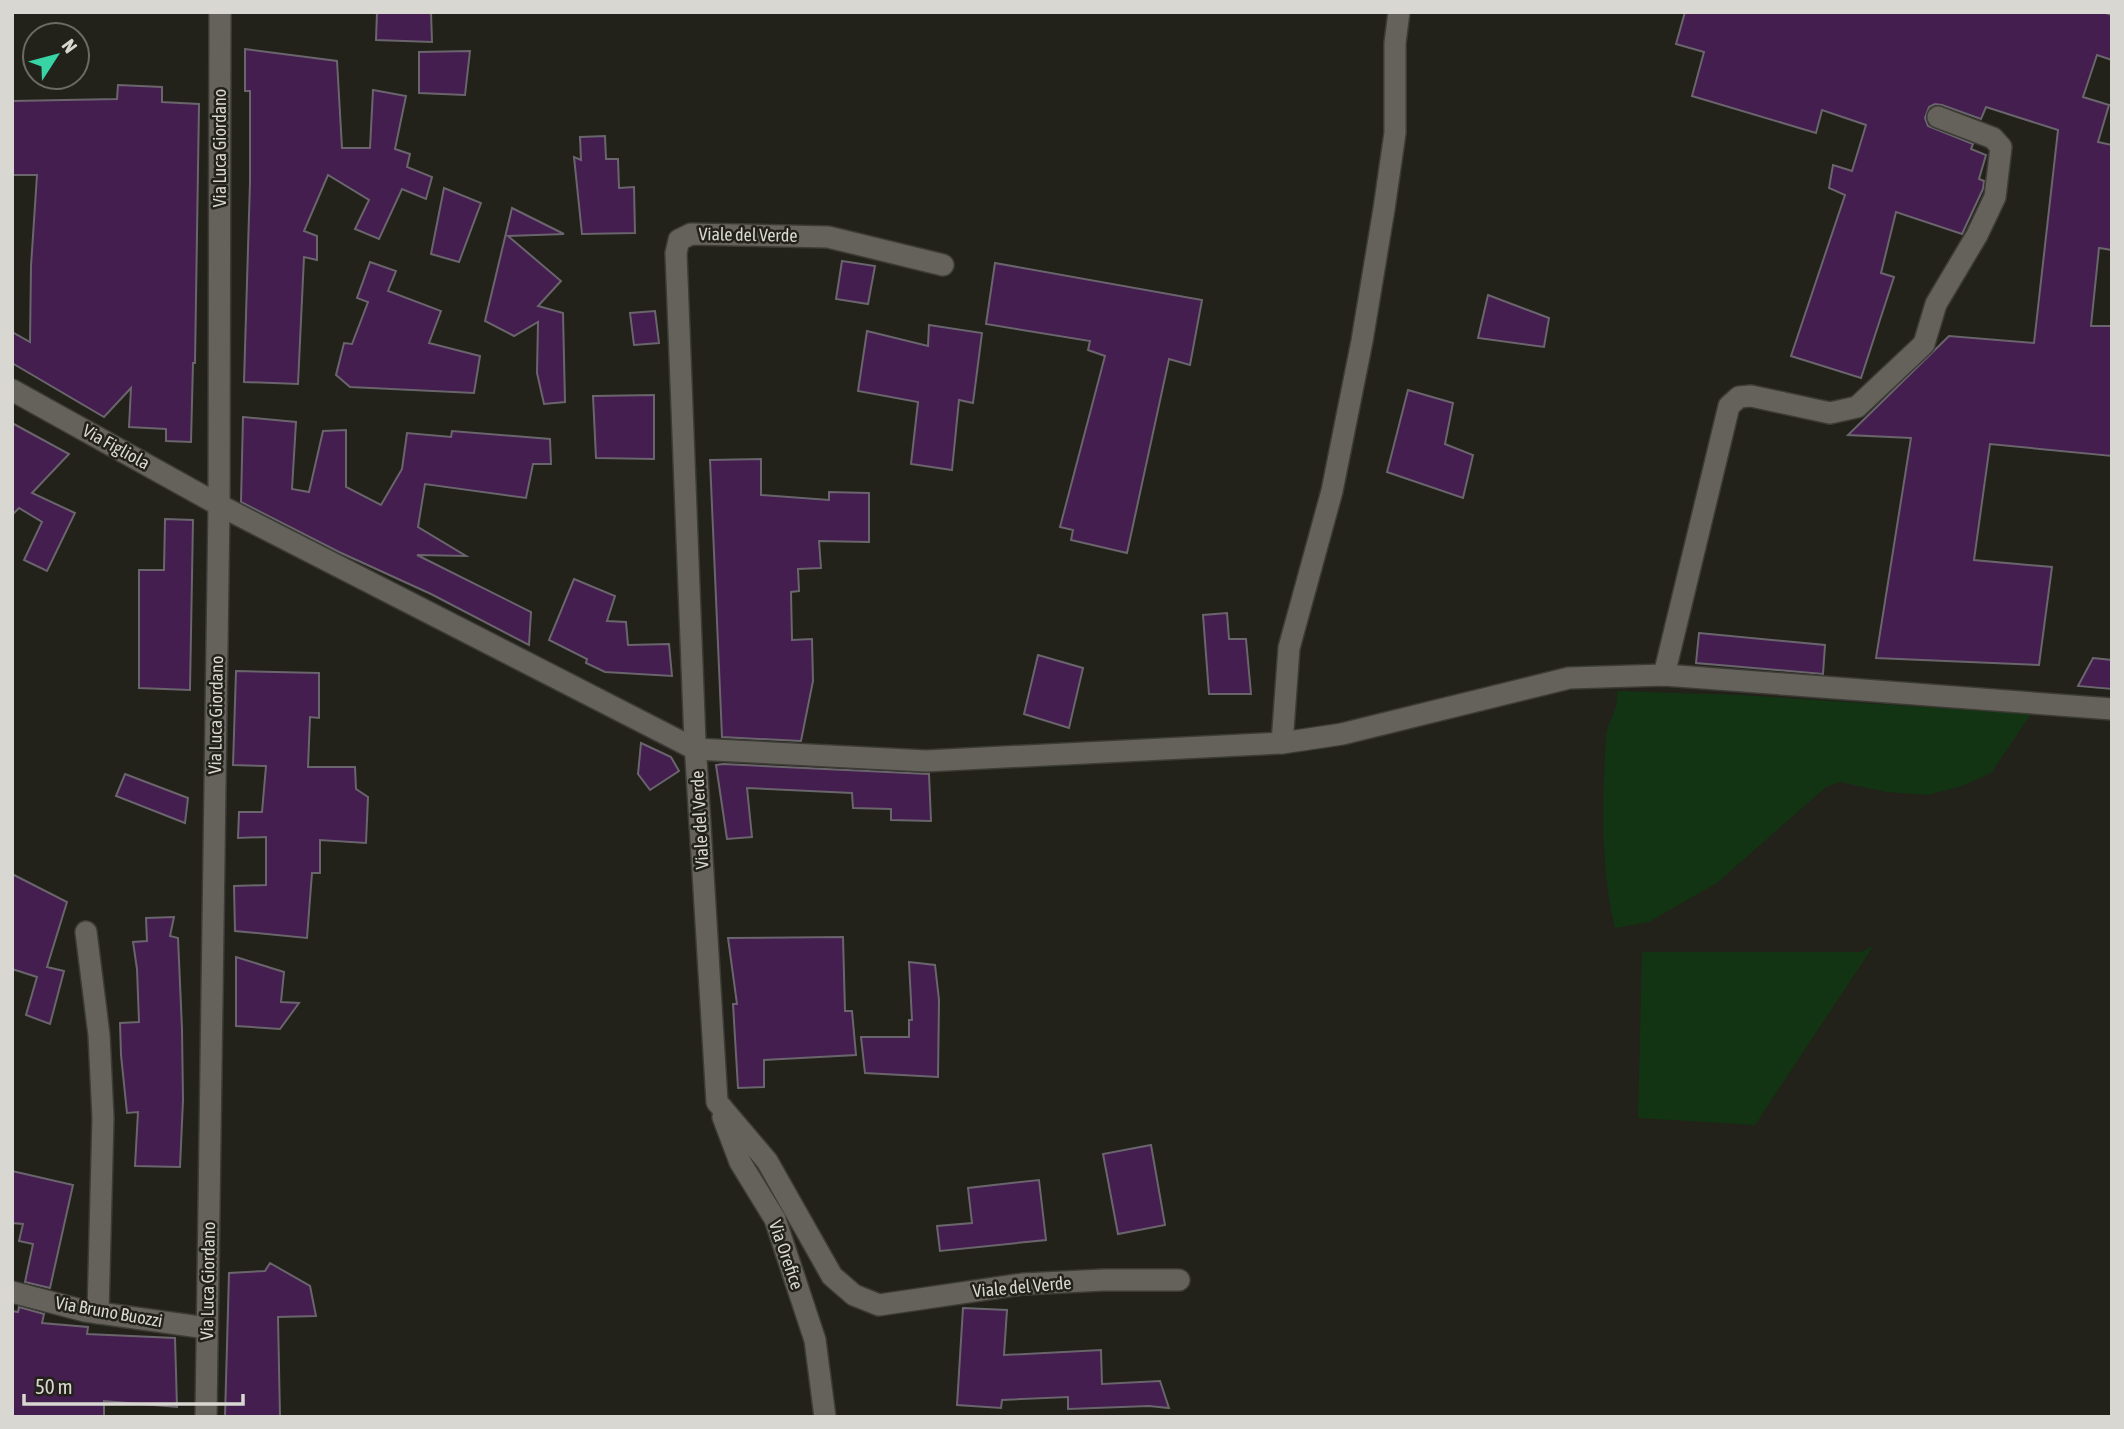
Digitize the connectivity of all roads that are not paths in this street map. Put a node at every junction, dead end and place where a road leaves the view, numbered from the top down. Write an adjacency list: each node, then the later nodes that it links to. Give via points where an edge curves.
1 (220, 12): 6 (street, Via Luca Giordano)
2 (1399, 12): 9 (street, via 1395,133 1384,209 1332,491 1289,648)
3 (1938, 117): 7 (street, via 1993,138 2001,147 1995,197 1936,304 1924,344 1857,407 1829,413 1751,396 1738,397 1729,406)
4 (943, 265): 10 (street, Viale del Verde, via 828,237 691,234 679,240)
5 (12, 390): 6 (street, Via Figliola)
6 (219, 505): 10 (street, Via Figliola); 16 (street, Via Luca Giordano)
7 (1664, 675): 8 (street); 9 (street, via 1569,678 1342,734)
8 (2112, 709)
9 (1282, 743): 10 (street, via 926,761)
10 (695, 748): 12 (street, Viale del Verde)
11 (86, 932): 15 (street, via 99,1035 103,1118)
12 (717, 1102): 13 (street, Viale del Verde, via 767,1161 832,1276 854,1295 878,1305 1023,1284); 18 (street, Via Orefice, via 740,1162 775,1219 815,1339)
13 (1179, 1280)
14 (12, 1292): 15 (street, Via Bruno Buozzi)
15 (98, 1313): 16 (street, Via Bruno Buozzi)
16 (207, 1328): 17 (street, Via Luca Giordano)
17 (206, 1417)
18 (825, 1417)

